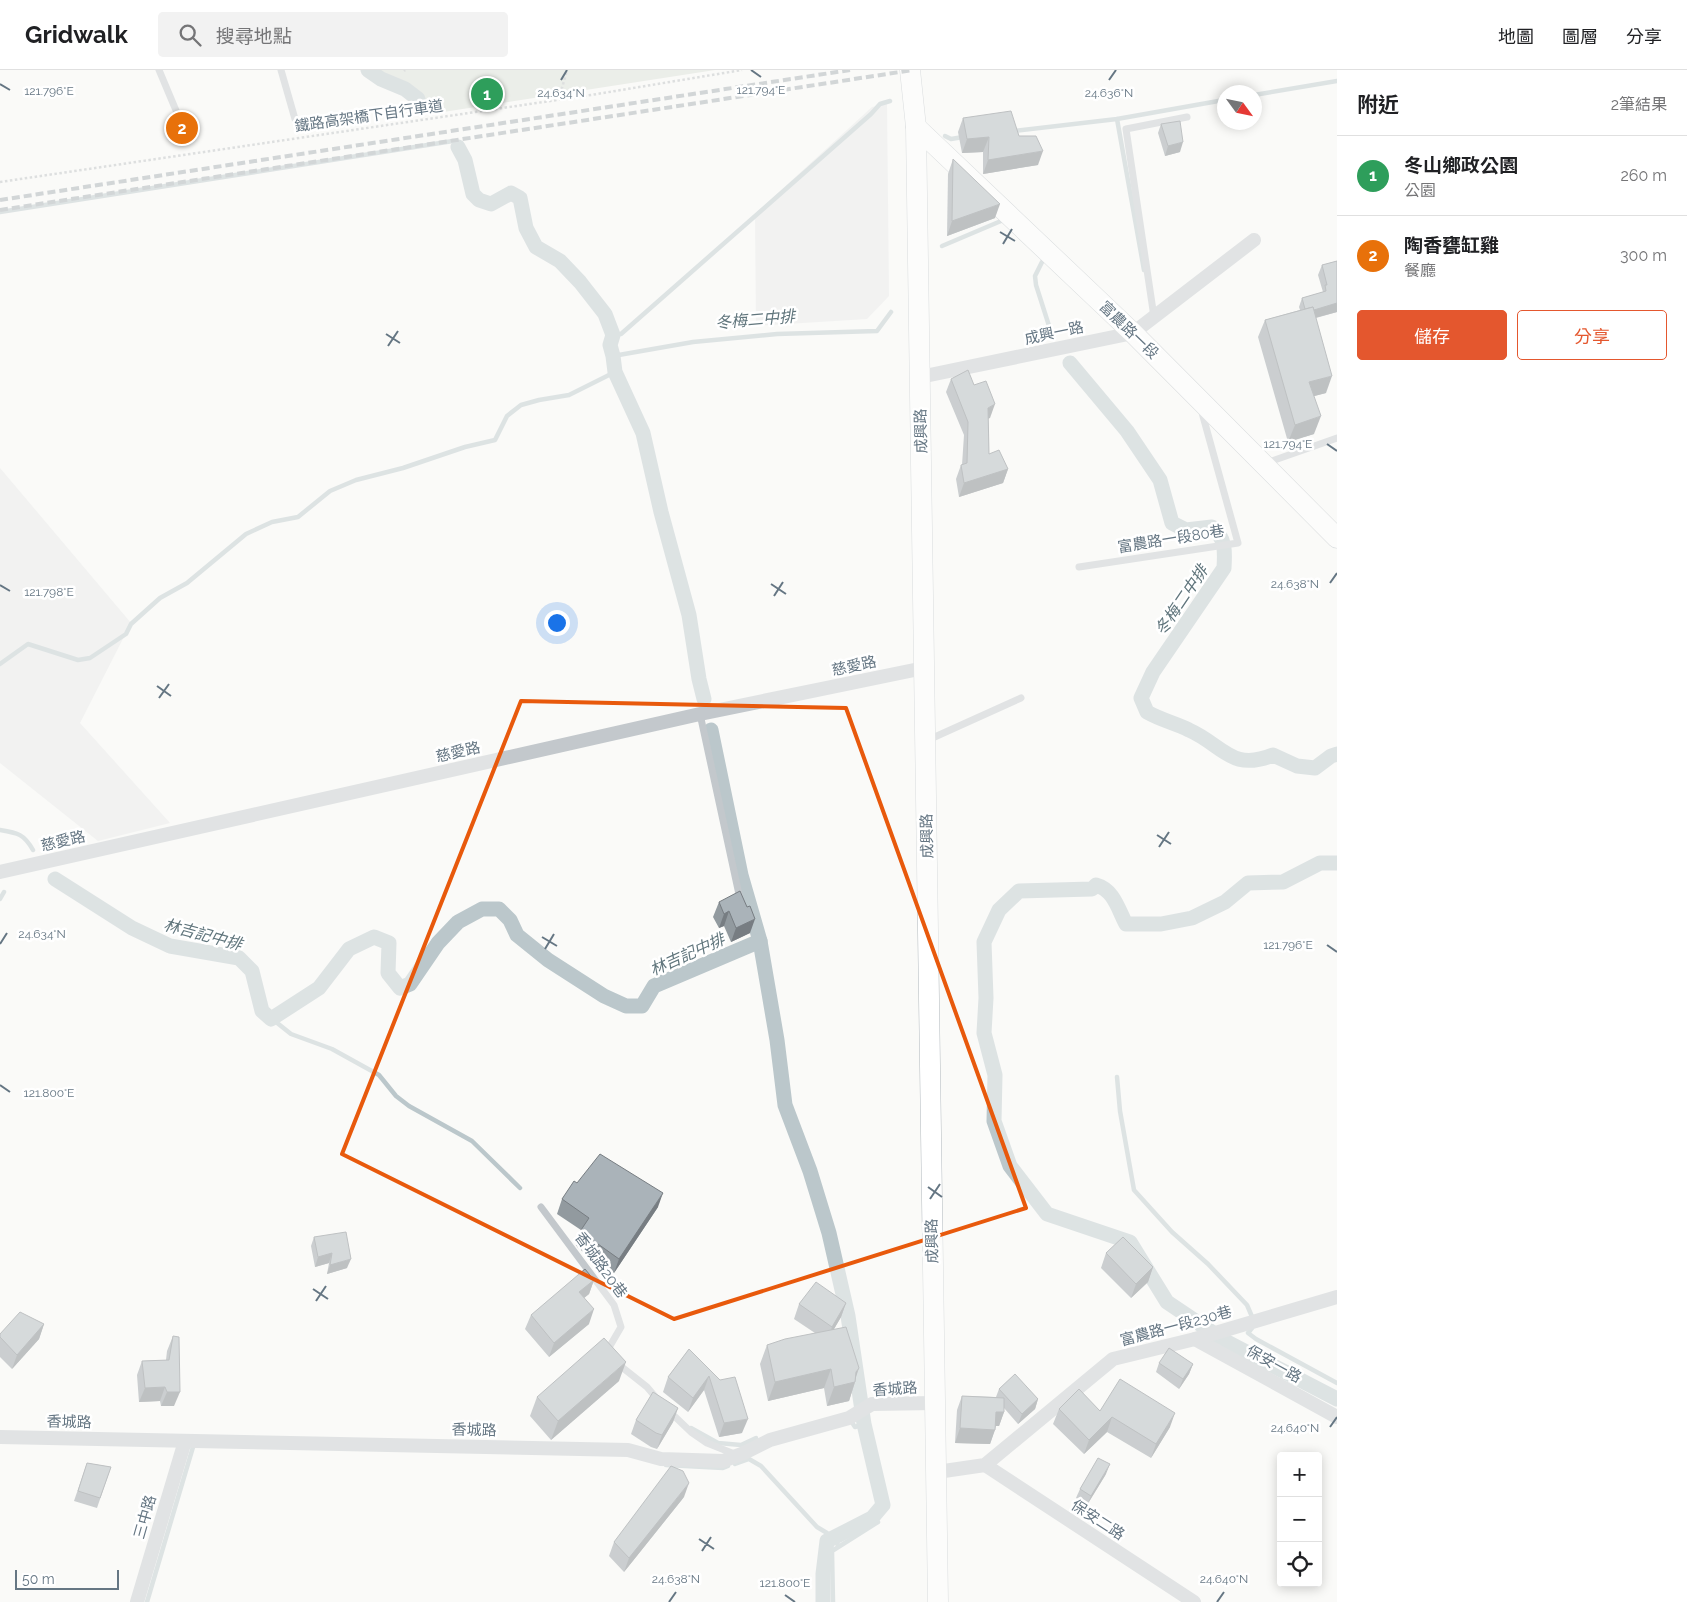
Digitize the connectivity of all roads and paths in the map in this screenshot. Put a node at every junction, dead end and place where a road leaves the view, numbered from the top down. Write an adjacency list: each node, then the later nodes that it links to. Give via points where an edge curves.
1 (159, 70): 10 (lane)
2 (281, 70): 8 (lane)
3 (567, 70): 6 (path)
4 (742, 70): 6 (path, 鐵路高架橋下自行車道)
5 (910, 70): 9 (street, 成興路)
6 (559, 99): 11 (path, 鐵路高架橋下自行車道)
7 (1187, 117): 13 (lane, via 1126,129)
8 (295, 119)
9 (916, 128): 14 (street, 富農路一段); 15 (street, 成興路)
10 (188, 139)
11 (0, 182)
12 (1254, 240): 13 (street, 成興一路)
13 (1154, 317): 14 (street, 成興一路)
14 (1133, 334): 15 (street, 成興一路); 16 (street, 富農路一段)
15 (920, 377): 21 (street, 成興路)
16 (1198, 398): 18 (street, 富農路一段); 20 (lane, 富農路一段80巷, via 1238,543)
17 (1337, 438): 18 (lane)
18 (1264, 464): 19 (street, 富農路一段)
19 (1337, 538)
20 (1079, 567)
21 (924, 668): 23 (street, 慈愛路); 24 (street, 成興路)
22 (1021, 698): 24 (lane)
23 (700, 714): 25 (street, 慈愛路); 26 (lane)
24 (925, 741): 30 (street, 成興路)
25 (0, 872)
26 (741, 902)
27 (541, 1207): 34 (lane, 香城路20巷, via 614,1305 621,1327 606,1353 647,1387 690,1432)
28 (1337, 1296): 29 (street, 富農路一段230巷)
29 (1195, 1339): 31 (street, 保安一路); 35 (street, 富農路一段230巷, via 1113,1359)
30 (935, 1403): 34 (street, 香城路, via 872,1404 850,1418 770,1440); 36 (street, 成興路)
31 (1337, 1417)
32 (0, 1437): 33 (street, 香城路)
33 (184, 1441): 34 (street, 香城路, via 628,1450 661,1459 708,1461 723,1461); 37 (street, 三中路)
34 (737, 1455)
35 (985, 1465): 36 (street); 39 (street, 保安二路)
36 (937, 1472): 38 (street, 成興路)
37 (137, 1602)
38 (938, 1602)
39 (1194, 1602)

